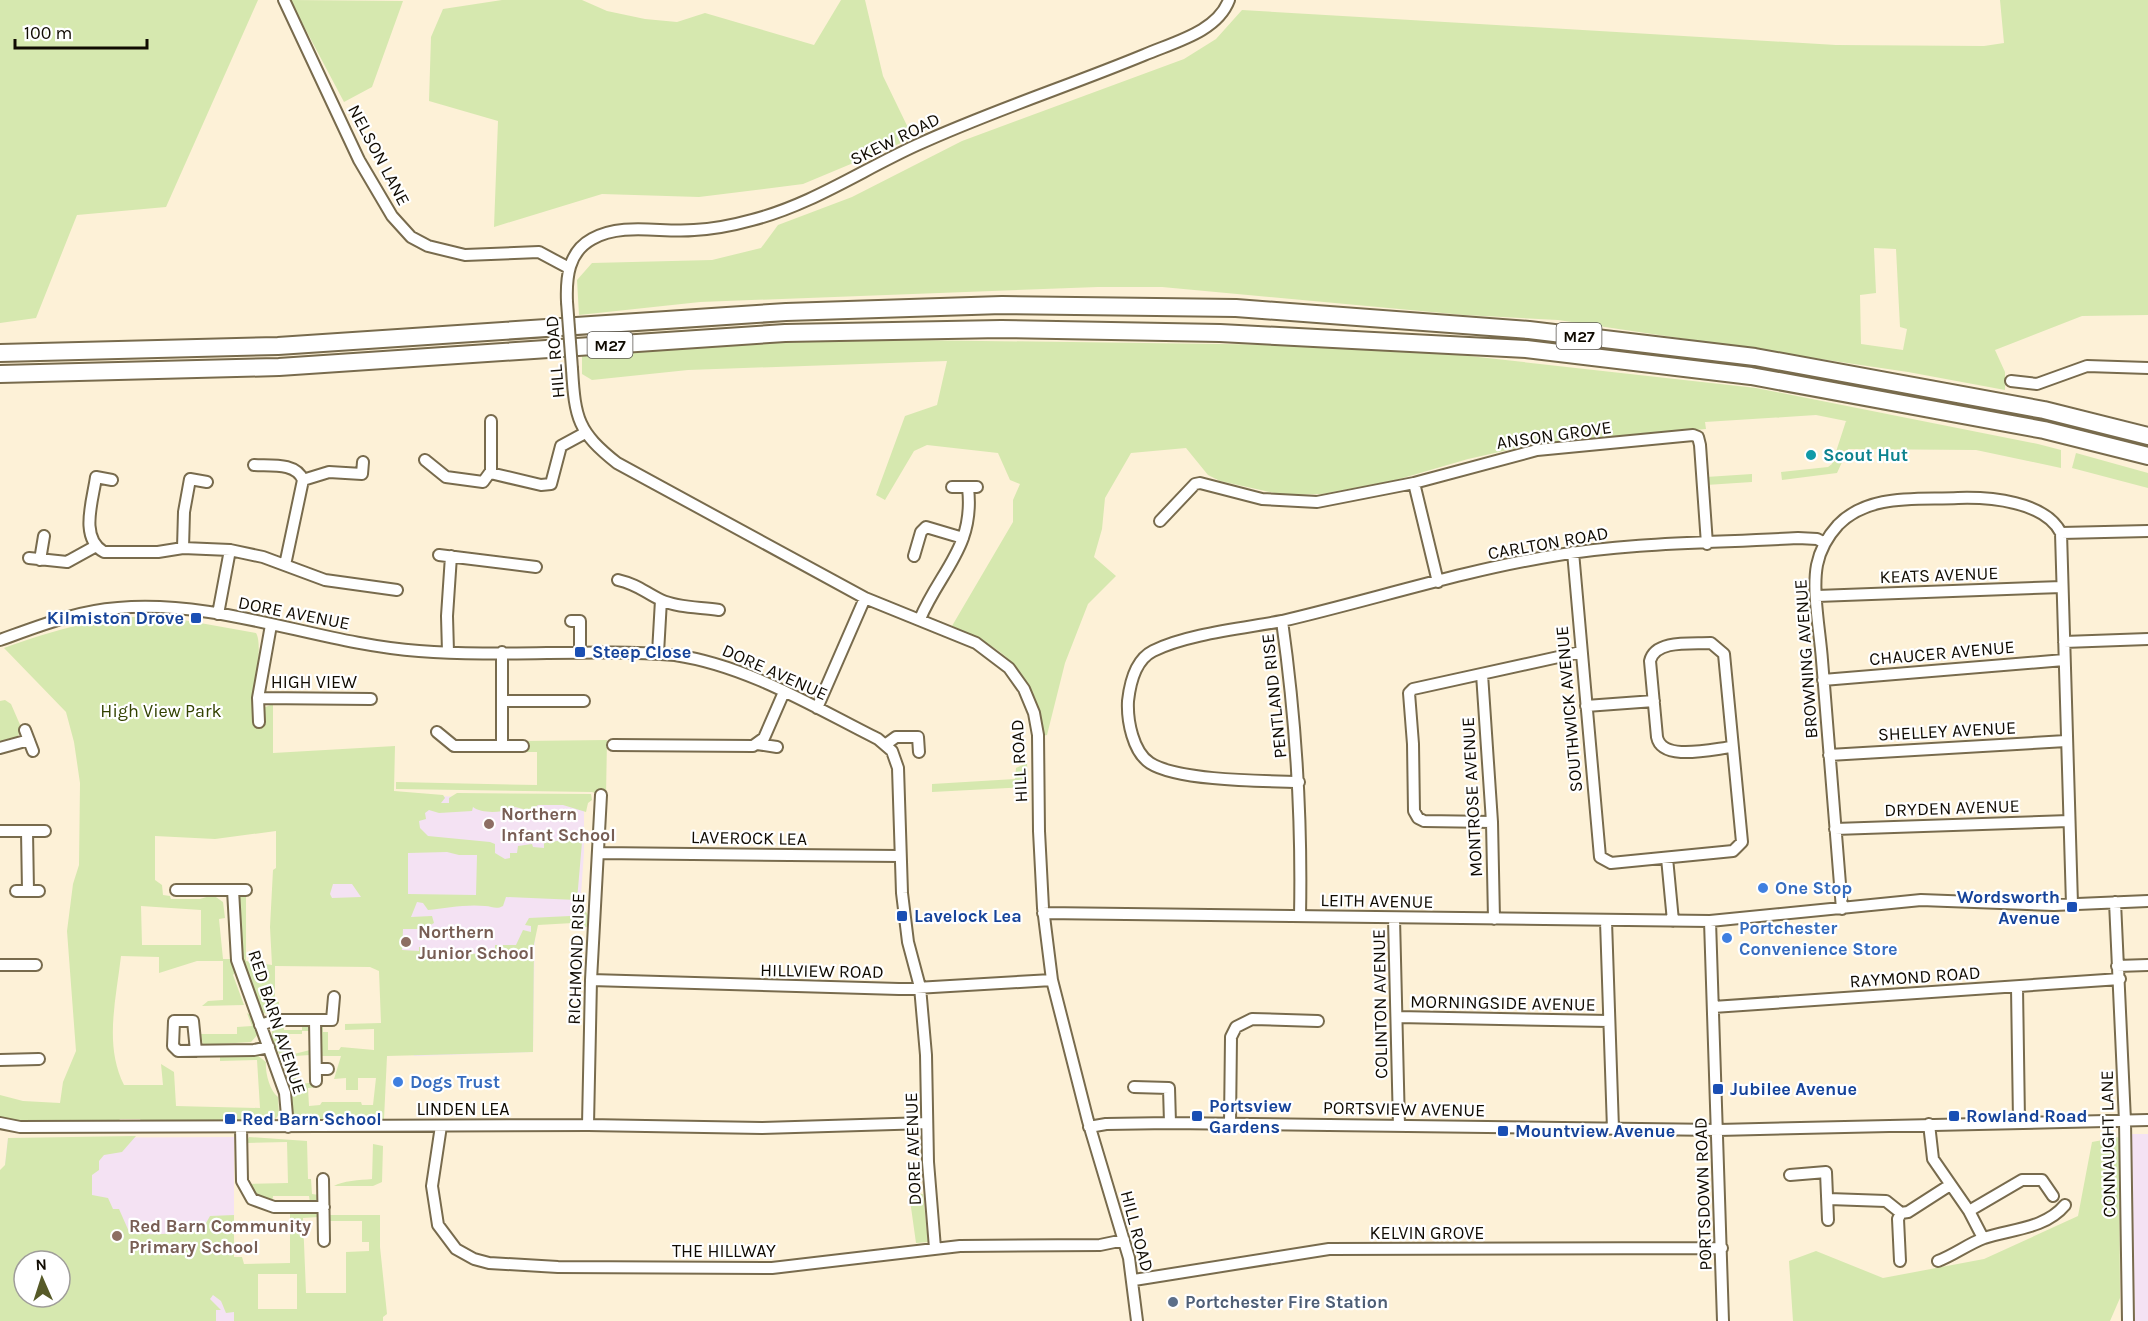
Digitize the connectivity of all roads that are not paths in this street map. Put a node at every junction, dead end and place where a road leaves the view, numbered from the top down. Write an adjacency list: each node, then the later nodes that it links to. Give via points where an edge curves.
1 (284, 0): 3 (street, NELSON LANE, via 359,160 392,216 411,237 428,246 465,255 539,252)
2 (1229, 0): 3 (street, SKEW ROAD, via 1215,22 1193,33 958,126 793,207 714,228 602,233 576,252)
3 (569, 268): 9 (street, HILL ROAD, bridge, via 566,281 574,393)
4 (0, 353): 10 (highway, M27, via 278,346 786,312 1002,305 1236,308 1529,330 1755,357 2044,410)
5 (2148, 368): 7 (street, via 2087,366 2037,384)
6 (0, 374): 11 (highway, M27, via 279,367 785,333 1001,329 1220,333 1526,350 1751,376 2044,430)
7 (2011, 381)
8 (491, 421): 15 (street)
9 (585, 432): 15 (street, via 561,446 551,484); 42 (street, HILL ROAD, via 617,463)
10 (2148, 436)
11 (2148, 456)
12 (425, 460): 15 (street, via 435,476 483,482)
13 (363, 462): 17 (street, via 362,474 328,472)
14 (254, 465): 17 (street, via 288,467 301,474)
15 (490, 473)
16 (112, 480): 28 (street, via 96,477 90,521)
17 (303, 480): 35 (street)
18 (207, 482): 29 (street, via 190,479)
19 (1414, 483): 21 (street, ANSON GROVE, via 1300,502 1242,495 1200,483); 27 (street, ANSON GROVE, via 1537,450 1693,435 1699,440); 38 (street)
20 (952, 487): 25 (street, via 973,488)
21 (1160, 521)
22 (2148, 531): 23 (street)
23 (2061, 533): 26 (street, BROWNING AVENUE, via 2057,525 2044,517 2006,501 1883,501 1852,513); 39 (street)
24 (44, 536): 28 (street, via 34,559 66,562)
25 (963, 538): 34 (street, via 926,527); 46 (street, via 954,564)
26 (1825, 543): 27 (street, CARLTON ROAD, via 1798,538); 41 (street, BROWNING AVENUE, via 1817,565)
27 (1707, 544): 31 (street, CARLTON ROAD)
28 (96, 546): 29 (street, via 109,553)
29 (183, 548): 30 (street)
30 (230, 550): 35 (street); 45 (street)
31 (1573, 552): 38 (street, CARLTON ROAD); 56 (street, SOUTHWICK AVENUE)
32 (439, 555): 33 (street)
33 (451, 556): 36 (street); 53 (street)
34 (914, 556)
35 (285, 565): 40 (street, via 325,580)
36 (536, 567)
37 (618, 580): 43 (street, via 643,587)
38 (1438, 582): 48 (street, CARLTON ROAD)
39 (2062, 587): 41 (street, KEATS AVENUE); 52 (street)
40 (397, 590)
41 (1817, 596): 60 (street, BROWNING AVENUE)
42 (865, 598): 46 (street, HILL ROAD); 68 (street)
43 (661, 600): 44 (street); 57 (street)
44 (719, 610)
45 (218, 614): 49 (street, DORE AVENUE); 51 (street, DORE AVENUE, via 169,608 102,609 68,616)
46 (920, 619): 102 (street, HILL ROAD, via 991,652 1017,678 1030,701 1039,752 1038,831)
47 (571, 621): 55 (street, via 580,621)
48 (1282, 621): 83 (street, PENTLAND RISE); 83 (street, PENTLAND RISE, via 1153,651 1144,657 1132,679 1128,710 1139,752 1165,770)
49 (271, 625): 53 (street, DORE AVENUE, via 397,649); 62 (street, HIGH VIEW)
50 (2148, 639): 52 (street)
51 (0, 640)
52 (2064, 642): 58 (street)
53 (448, 652): 54 (street, DORE AVENUE)
54 (502, 652): 55 (street, DORE AVENUE); 64 (street)
55 (580, 652): 57 (street, DORE AVENUE)
56 (1581, 652): 59 (street); 67 (street, SOUTHWICK AVENUE)
57 (658, 653): 61 (street, DORE AVENUE, via 712,661)
58 (2064, 660): 60 (street, CHAUCER AVENUE); 71 (street)
59 (1482, 674): 86 (street, MONTROSE AVENUE); 86 (street, via 1409,693 1414,811 1424,821)
60 (1823, 680): 82 (street, BROWNING AVENUE)
61 (784, 692): 68 (street, DORE AVENUE); 73 (street, via 769,728)
62 (258, 698): 63 (street, HIGH VIEW); 69 (street, HIGH VIEW)
63 (371, 699)
64 (502, 700): 65 (street, via 560,695); 75 (street)
65 (584, 700)
66 (1654, 701): 67 (street); 78 (street, via 1658,742 1666,751); 78 (street, via 1650,661 1655,650 1663,646 1716,645 1724,654)
67 (1586, 706): 93 (street, SOUTHWICK AVENUE, via 1598,853 1611,863)
68 (817, 708): 74 (street, DORE AVENUE)
69 (259, 722)
70 (437, 732): 75 (street, via 454,746)
71 (2066, 741): 82 (street, SHELLEY AVENUE); 85 (street)
72 (613, 744): 73 (street)
73 (757, 744): 77 (street)
74 (885, 745): 81 (street, via 896,736 918,736); 92 (street, DORE AVENUE, via 892,751 898,768)
75 (502, 746): 76 (street)
76 (523, 746)
77 (777, 747)
78 (1732, 747): 93 (street, via 1741,845 1733,851)
79 (0, 748): 80 (street, via 27,735)
80 (33, 751)
81 (919, 752)
82 (1829, 755): 87 (street, BROWNING AVENUE)
83 (1299, 782): 103 (street, PENTLAND RISE)
84 (601, 795): 91 (street, RICHMOND RISE)
85 (2069, 821): 87 (street, DRYDEN AVENUE); 100 (street)
86 (1492, 822): 105 (street, MONTROSE AVENUE)
87 (1835, 829): 101 (street, BROWNING AVENUE)
88 (0, 831): 89 (street)
89 (27, 831): 90 (street); 97 (street, via 33,891)
90 (45, 831)
91 (598, 853): 92 (street, LAVEROCK LEA); 114 (street, RICHMOND RISE)
92 (900, 856): 116 (street, DORE AVENUE, via 909,942)
93 (1667, 858): 107 (street)
94 (176, 890): 95 (street)
95 (233, 890): 96 (street); 124 (street, RED BARN AVENUE, via 237,960)
96 (246, 890)
97 (16, 891)
98 (2148, 901): 99 (street, LEITH AVENUE)
99 (2115, 902): 100 (street, LEITH AVENUE); 112 (street, CONNAUGHT LANE)
100 (2073, 904): 101 (street, LEITH AVENUE, via 1921,900)
101 (1842, 909): 108 (street, LEITH AVENUE)
102 (1044, 913): 103 (street, LEITH AVENUE); 115 (street, HILL ROAD)
103 (1300, 916): 104 (street, LEITH AVENUE)
104 (1394, 918): 105 (street, LEITH AVENUE); 120 (street, COLINTON AVENUE)
105 (1494, 919): 106 (street, LEITH AVENUE)
106 (1606, 921): 107 (street, LEITH AVENUE); 123 (street)
107 (1673, 921): 108 (street, LEITH AVENUE)
108 (1710, 921): 119 (street, PORTSDOWN ROAD)
109 (0, 965): 110 (street)
110 (36, 965)
111 (2148, 965): 112 (street)
112 (2117, 966): 113 (street, CONNAUGHT LANE)
113 (2120, 979): 117 (street, RAYMOND ROAD); 135 (street, CONNAUGHT LANE)
114 (591, 980): 116 (street, HILLVIEW ROAD); 141 (street, RICHMOND RISE)
115 (1052, 980): 116 (street, HILLVIEW ROAD); 145 (street, HILL ROAD)
116 (920, 987): 136 (street, DORE AVENUE)
117 (2017, 987): 119 (street, RAYMOND ROAD); 134 (street)
118 (334, 997): 121 (street, via 334,1018)
119 (1713, 1007): 148 (street, PORTSDOWN ROAD)
120 (1397, 1017): 123 (street, MORNINGSIDE AVENUE); 143 (street, COLINTON AVENUE)
121 (315, 1020): 124 (street, via 276,1020); 129 (street)
122 (1318, 1021): 138 (street, via 1252,1019 1236,1027 1231,1037)
123 (1609, 1021): 147 (street)
124 (260, 1025): 125 (street, RED BARN AVENUE)
125 (269, 1047): 126 (street); 144 (street, RED BARN AVENUE, via 285,1093)
126 (196, 1051)
127 (0, 1059): 128 (street)
128 (39, 1059)
129 (316, 1069): 130 (street); 131 (street)
130 (328, 1069)
131 (316, 1081)
132 (1134, 1087): 137 (street, via 1168,1088)
133 (2148, 1120): 135 (street)
134 (2019, 1121): 135 (street); 140 (street)
135 (2125, 1121): 169 (street, CONNAUGHT LANE)
136 (927, 1123): 141 (street, LINDEN LEA, via 762,1128); 162 (street, DORE AVENUE)
137 (1170, 1123): 138 (street, PORTSVIEW AVENUE); 145 (street, PORTSVIEW AVENUE)
138 (1230, 1123): 143 (street, PORTSVIEW AVENUE)
139 (0, 1124): 146 (street, LINDEN LEA)
140 (1929, 1124): 148 (street); 151 (street, via 1931,1154)
141 (588, 1125): 142 (street, LINDEN LEA)
142 (441, 1126): 144 (street, LINDEN LEA); 162 (street, THE HILLWAY, via 432,1186 438,1225 456,1249 489,1263 772,1268)
143 (1399, 1126): 147 (street, PORTSVIEW AVENUE)
144 (288, 1127): 146 (street, LINDEN LEA)
145 (1089, 1127): 160 (street, HILL ROAD)
146 (242, 1128): 155 (street, via 242,1181 252,1199 274,1207)
147 (1613, 1129): 148 (street, PORTSVIEW AVENUE)
148 (1718, 1130): 163 (street, PORTSDOWN ROAD)
149 (1790, 1174): 153 (street, via 1826,1172)
150 (323, 1179): 155 (street)
151 (1950, 1185): 156 (street); 157 (street)
152 (2053, 1196): 156 (street, via 2042,1180 2022,1180)
153 (1829, 1199): 157 (street, via 1886,1202); 158 (street)
154 (2065, 1205): 159 (street, via 2051,1217 2030,1226)
155 (324, 1207): 161 (street)
156 (1969, 1211): 159 (street)
157 (1901, 1213): 164 (street)
158 (1828, 1220)
159 (1983, 1238): 165 (street)
160 (1124, 1240): 162 (street, THE HILLWAY, via 1100,1245); 166 (street, HILL ROAD)
161 (324, 1241)
162 (934, 1248)
163 (1722, 1248): 166 (street, KELVIN GROVE, via 1329,1249); 168 (street, PORTSDOWN ROAD)
164 (1900, 1261)
165 (1938, 1261)
166 (1134, 1280): 167 (street, HILL ROAD)
167 (1137, 1321)
168 (1723, 1321)
169 (2128, 1321)

